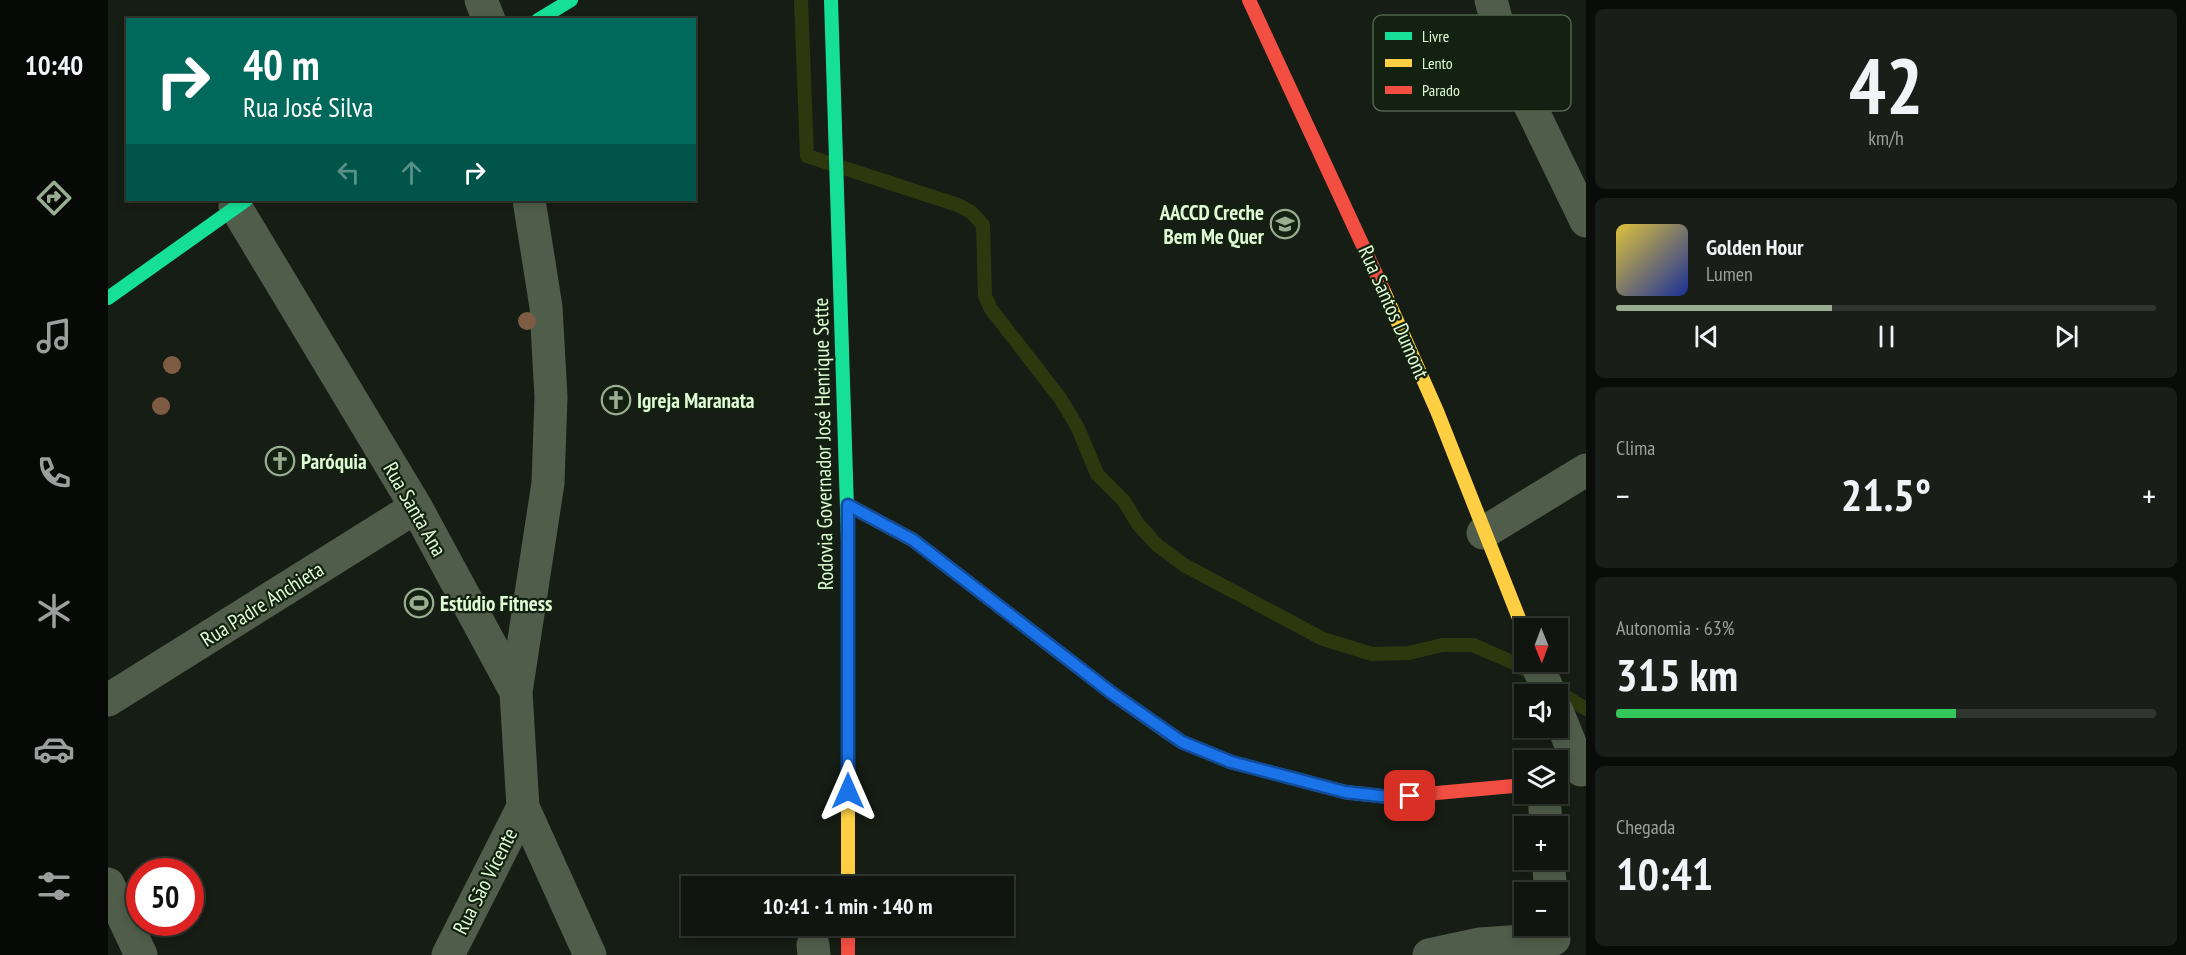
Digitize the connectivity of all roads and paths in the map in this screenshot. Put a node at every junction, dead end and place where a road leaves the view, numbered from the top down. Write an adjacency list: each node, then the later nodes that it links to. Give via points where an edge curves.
1 (481, 0): 7 (street)
2 (571, 0): 8 (street)
3 (831, 0): 15 (street, Rodovia Governador José Henrique Sette)
4 (1249, 0): 17 (street, Rua Santos Dumont, via 1437,411)
5 (1491, 0): 6 (street)
6 (1495, 15)
7 (488, 18)
8 (541, 18)
9 (1533, 111): 12 (street)
10 (529, 201): 19 (street, Rua Santa Ana, via 546,307 551,397 548,483)
11 (241, 203): 13 (street); 16 (street, Rua Santa Ana)
12 (1586, 221)
13 (108, 298)
14 (1586, 470): 17 (street)
15 (848, 505): 23 (street, via 913,540 1113,694 1182,742 1231,762 1345,792 1389,797); 25 (street, Rodovia Governador José Henrique Sette)
16 (416, 507): 19 (street, Rua Santa Ana); 20 (street, Rua Padre Anchieta)
17 (1483, 532): 18 (street, Rua Santos Dumont)
18 (1519, 618)
19 (516, 692): 24 (street, Rua Santa Ana)
20 (108, 700)
21 (1565, 738): 22 (street)
22 (1575, 773)
23 (1514, 786)
24 (522, 807): 30 (street, Rua São Vicente); 31 (street, Rua Santa Ana)
25 (848, 876)
26 (108, 884): 29 (street)
27 (848, 936): 32 (street)
28 (1554, 940): 33 (street, via 1480,944)
29 (141, 955)
30 (448, 955)
31 (590, 955)
32 (848, 955)
33 (1429, 955)

